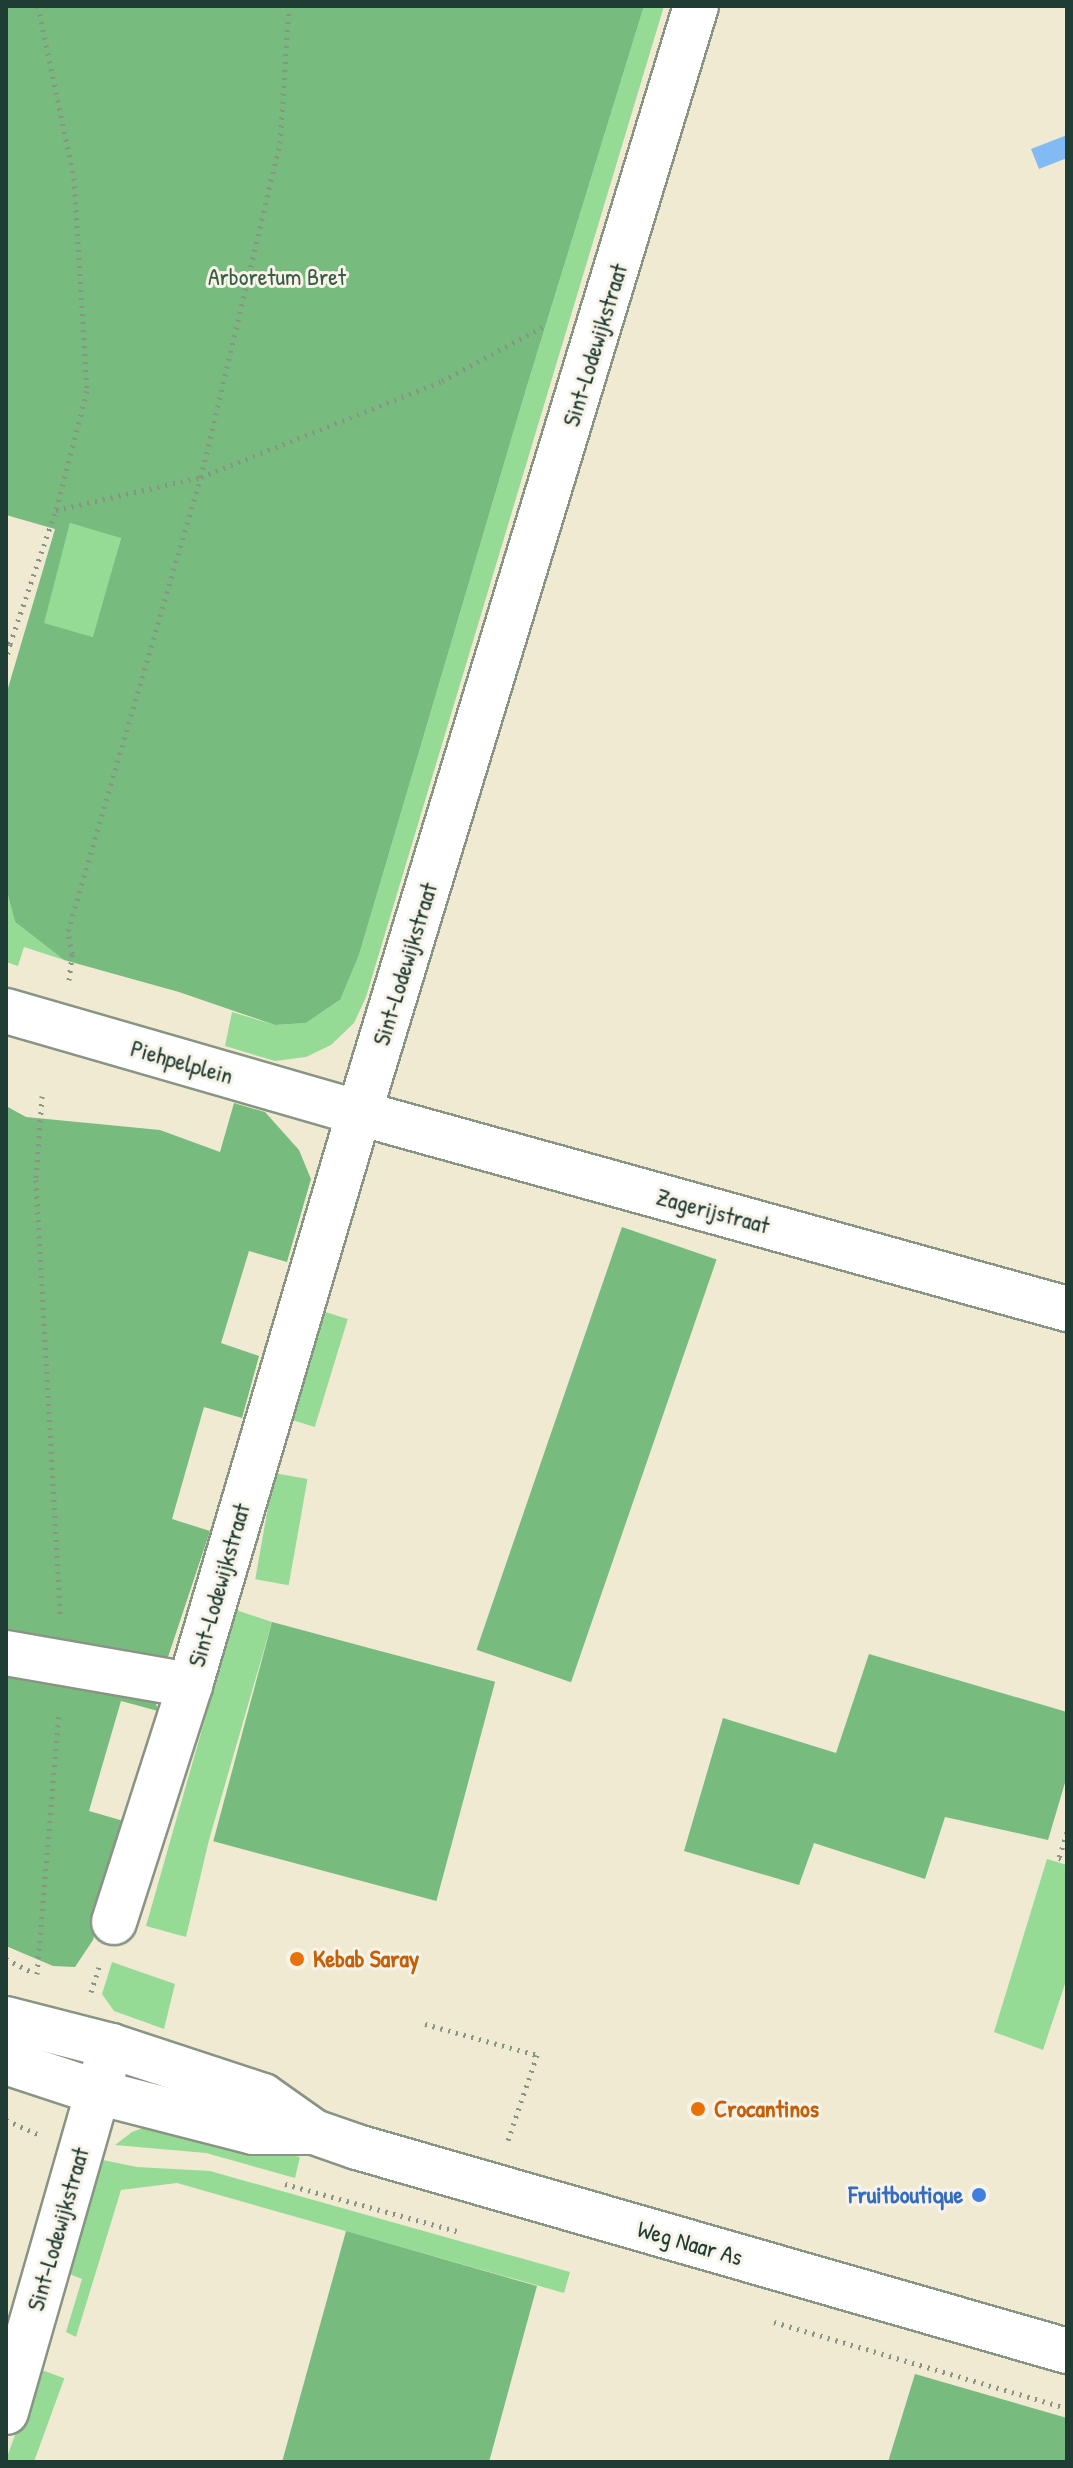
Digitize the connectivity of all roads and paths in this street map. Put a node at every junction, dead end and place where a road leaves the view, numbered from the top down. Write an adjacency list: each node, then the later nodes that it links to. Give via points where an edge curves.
1 (38, 6): 6 (path, via 74,178 87,391)
2 (289, 6): 5 (path, via 280,143)
3 (696, 6): 4 (street, Sint-Lodewijkstraat)
4 (612, 290): 5 (path, via 442,381); 12 (street, Sint-Lodewijkstraat)
5 (201, 477): 6 (path); 9 (path, via 68,931)
6 (56, 510): 7 (path)
7 (8, 643): 8 (path)
8 (6, 660)
9 (72, 954)
10 (6, 1011): 12 (street, Piehpelplein)
11 (42, 1096): 15 (path, via 36,1180)
12 (359, 1113): 13 (street, Zagerijstraat); 16 (street, Sint-Lodewijkstraat)
13 (1067, 1309)
14 (6, 1653): 15 (street)
15 (62, 1663): 16 (street); 21 (path)
16 (190, 1685): 19 (street, Sint-Lodewijkstraat)
17 (1067, 1832): 18 (path, via 1059,1858)
18 (1067, 1861)
19 (114, 1922): 23 (path)
20 (6, 1959): 21 (path)
21 (37, 1974): 22 (path)
22 (44, 1980)
23 (89, 1997)
24 (6, 2019): 26 (street, Weg Naar As)
25 (425, 2024): 30 (path, via 537,2055)
26 (111, 2046): 28 (street, Sint-Lodewijkstraat); 31 (street, Weg Naar As, via 263,2096)
27 (6, 2062): 28 (street, Weg Naar As)
28 (97, 2092): 31 (street, Weg Naar As, via 253,2132); 38 (street, Sint-Lodewijkstraat)
29 (6, 2120): 32 (path)
30 (513, 2125)
31 (314, 2132): 36 (street, Weg Naar As)
32 (32, 2134)
33 (283, 2183): 34 (path)
34 (461, 2232)
35 (763, 2318): 37 (path)
36 (1067, 2351)
37 (1067, 2408)
38 (6, 2412)

